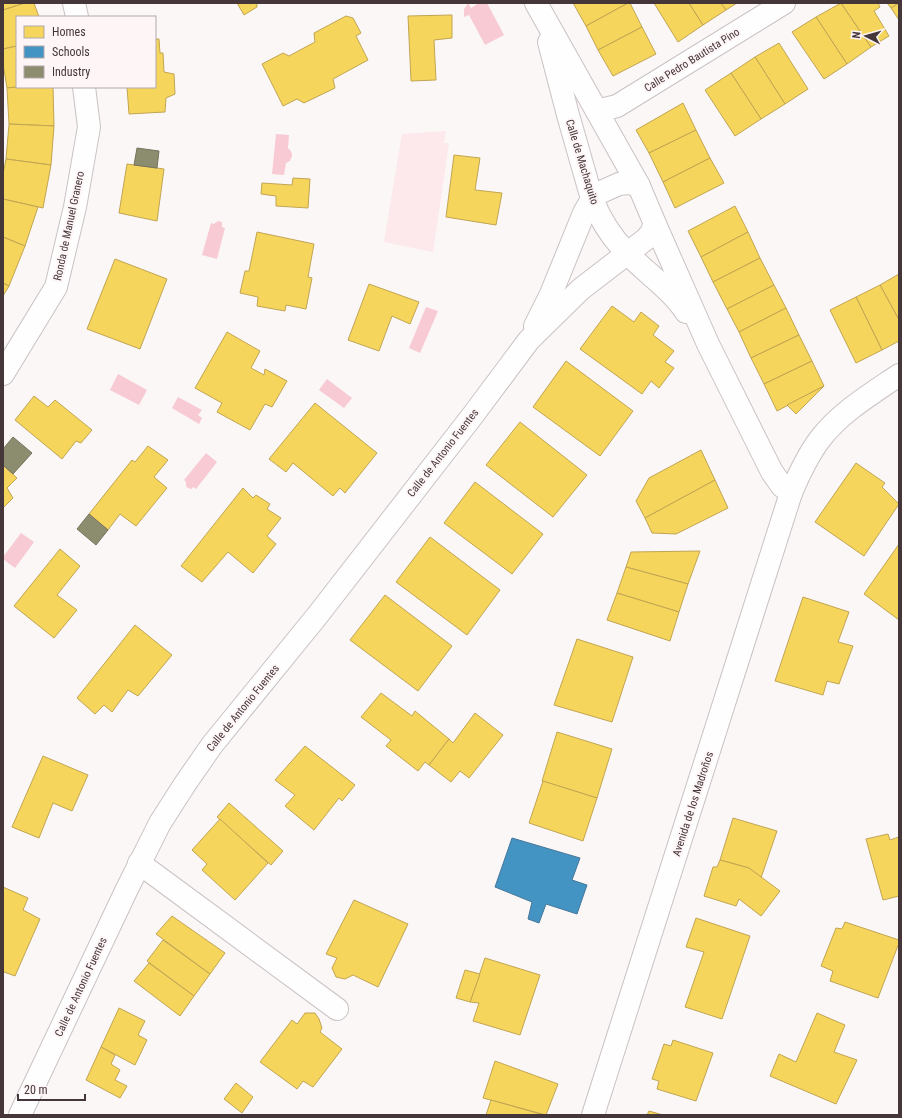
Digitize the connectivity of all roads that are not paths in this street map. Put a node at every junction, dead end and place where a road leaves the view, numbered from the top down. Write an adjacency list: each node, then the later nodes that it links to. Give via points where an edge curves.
1 (74, 3): 4 (street)
2 (784, 3): 6 (street, Calle Pedro Bautista Pino, via 617,106)
3 (539, 8): 6 (street, Calle de Machaquito); 8 (street, Calle de Machaquito)
4 (77, 16)
5 (84, 88): 13 (street, Ronda de Manuel Granero, via 89,127 75,207 56,287)
6 (597, 111): 7 (street, Calle de Machaquito)
7 (639, 186): 8 (street, Calle de Antonio Fuentes, via 619,184); 9 (street, Calle de Machaquito)
8 (592, 199): 10 (street, Calle de Machaquito, via 611,234); 11 (street, Calle de Antonio Fuentes)
9 (654, 224): 10 (street, Calle de Antonio Fuentes, via 646,239); 12 (street, Calle de Machaquito)
10 (628, 254): 11 (street, Calle de Antonio Fuentes, via 581,289); 12 (street, Calle de Machaquito, via 654,276 682,306)
11 (529, 340): 16 (street, Calle de Antonio Fuentes, via 322,609 212,745 160,823)
12 (708, 344): 15 (street, Calle de Machaquito, via 772,472)
13 (3, 374)
14 (894, 380): 15 (street, Avenida de los Madroños, via 846,412 820,439)
15 (791, 493): 19 (street, Avenida de los Madroños)
16 (139, 863): 17 (street); 18 (street, Calle de Antonio Fuentes)
17 (337, 1008)
18 (20, 1115)
19 (593, 1115)

